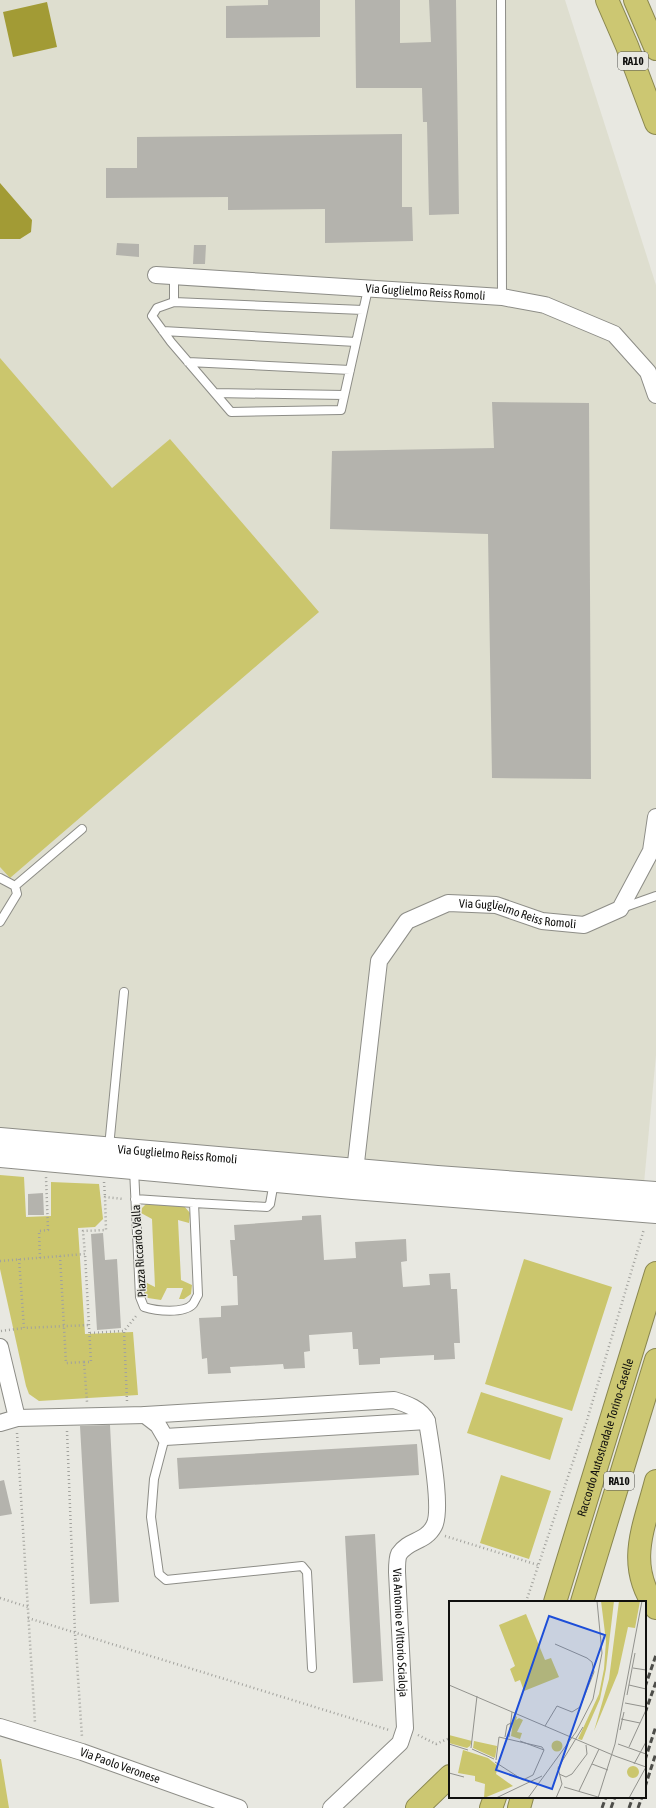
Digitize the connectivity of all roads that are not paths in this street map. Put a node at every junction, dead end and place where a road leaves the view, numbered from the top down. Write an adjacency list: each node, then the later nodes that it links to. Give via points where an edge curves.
1 (501, 0): 9 (lane)
2 (607, 0): 5 (highway, RA10, via 628,46)
3 (635, 0): 4 (highway, RA10)
4 (656, 49)
5 (656, 123)
6 (156, 276): 7 (street, Via Guglielmo Reiss Romoli)
7 (174, 277): 8 (street, Via Guglielmo Reiss Romoli); 10 (lane)
8 (368, 289): 9 (street, Via Guglielmo Reiss Romoli); 11 (lane)
9 (502, 297): 18 (street, Via Guglielmo Reiss Romoli, via 544,305 614,334 648,372)
10 (174, 302): 11 (lane); 12 (lane, via 157,308 152,316)
11 (363, 310): 13 (lane)
12 (163, 331): 13 (lane); 14 (lane)
13 (356, 342): 15 (lane)
14 (188, 362): 15 (lane); 16 (lane)
15 (350, 370): 17 (lane)
16 (215, 393): 17 (lane); 17 (lane, via 232,412 341,410)
17 (344, 395)
18 (656, 395)
19 (656, 816): 24 (street, via 651,851)
20 (82, 829): 22 (lane)
21 (0, 878): 22 (lane)
22 (14, 886): 25 (lane, via 17,894)
23 (656, 896): 24 (lane)
24 (620, 909): 32 (street, Via Guglielmo Reiss Romoli, via 584,925 542,921 496,905 448,903 407,921 379,961)
25 (0, 922)
26 (124, 992): 30 (lane)
27 (0, 1139): 30 (main road, Via Guglielmo Reiss Romoli)
28 (0, 1156): 30 (main road, Via Guglielmo Reiss Romoli)
29 (133, 1159): 30 (main road, Via Guglielmo Reiss Romoli); 31 (main road, Via Guglielmo Reiss Romoli); 33 (lane)
30 (107, 1165)
31 (275, 1172): 32 (main road, Via Guglielmo Reiss Romoli); 34 (lane, via 270,1204 267,1207)
32 (354, 1179): 35 (main road, Via Guglielmo Reiss Romoli)
33 (135, 1199): 34 (lane, Piazza Riccardo Valla); 34 (lane, Piazza Riccardo Valla, via 140,1297 144,1307 153,1310 180,1310 192,1305 198,1295)
34 (194, 1203)
35 (651, 1204)
36 (656, 1273): 44 (highway, Raccordo Autostradale Torino-Caselle / RA10)
37 (0, 1347): 40 (street)
38 (656, 1360): 48 (highway, RA10)
39 (145, 1415): 40 (street); 41 (street, via 394,1400 411,1406 425,1416); 43 (street, via 158,1424)
40 (16, 1418): 42 (street)
41 (427, 1421): 43 (street); 56 (street, Via Antonio e Vittorio Scialoja, via 438,1509 435,1524 427,1536 411,1543 399,1555 397,1572 404,1731 400,1743)
42 (0, 1423)
43 (165, 1437): 50 (lane, via 154,1479 151,1517 159,1574 166,1580 302,1566 307,1572)
44 (602, 1446): 46 (highway, RA10); 47 (highway, Raccordo Autostradale Torino-Caselle / RA10)
45 (656, 1481): 49 (highway, via 642,1531 638,1563 644,1589)
46 (543, 1601)
47 (555, 1601)
48 (582, 1601)
49 (656, 1608)
50 (312, 1668)
51 (0, 1727): 55 (street, Via Paolo Veronese, via 82,1752)
52 (449, 1777): 57 (highway)
53 (495, 1798): 58 (highway)
54 (522, 1798): 59 (highway)
55 (239, 1808)
56 (330, 1808)
57 (417, 1808)
58 (491, 1808)
59 (518, 1808)

